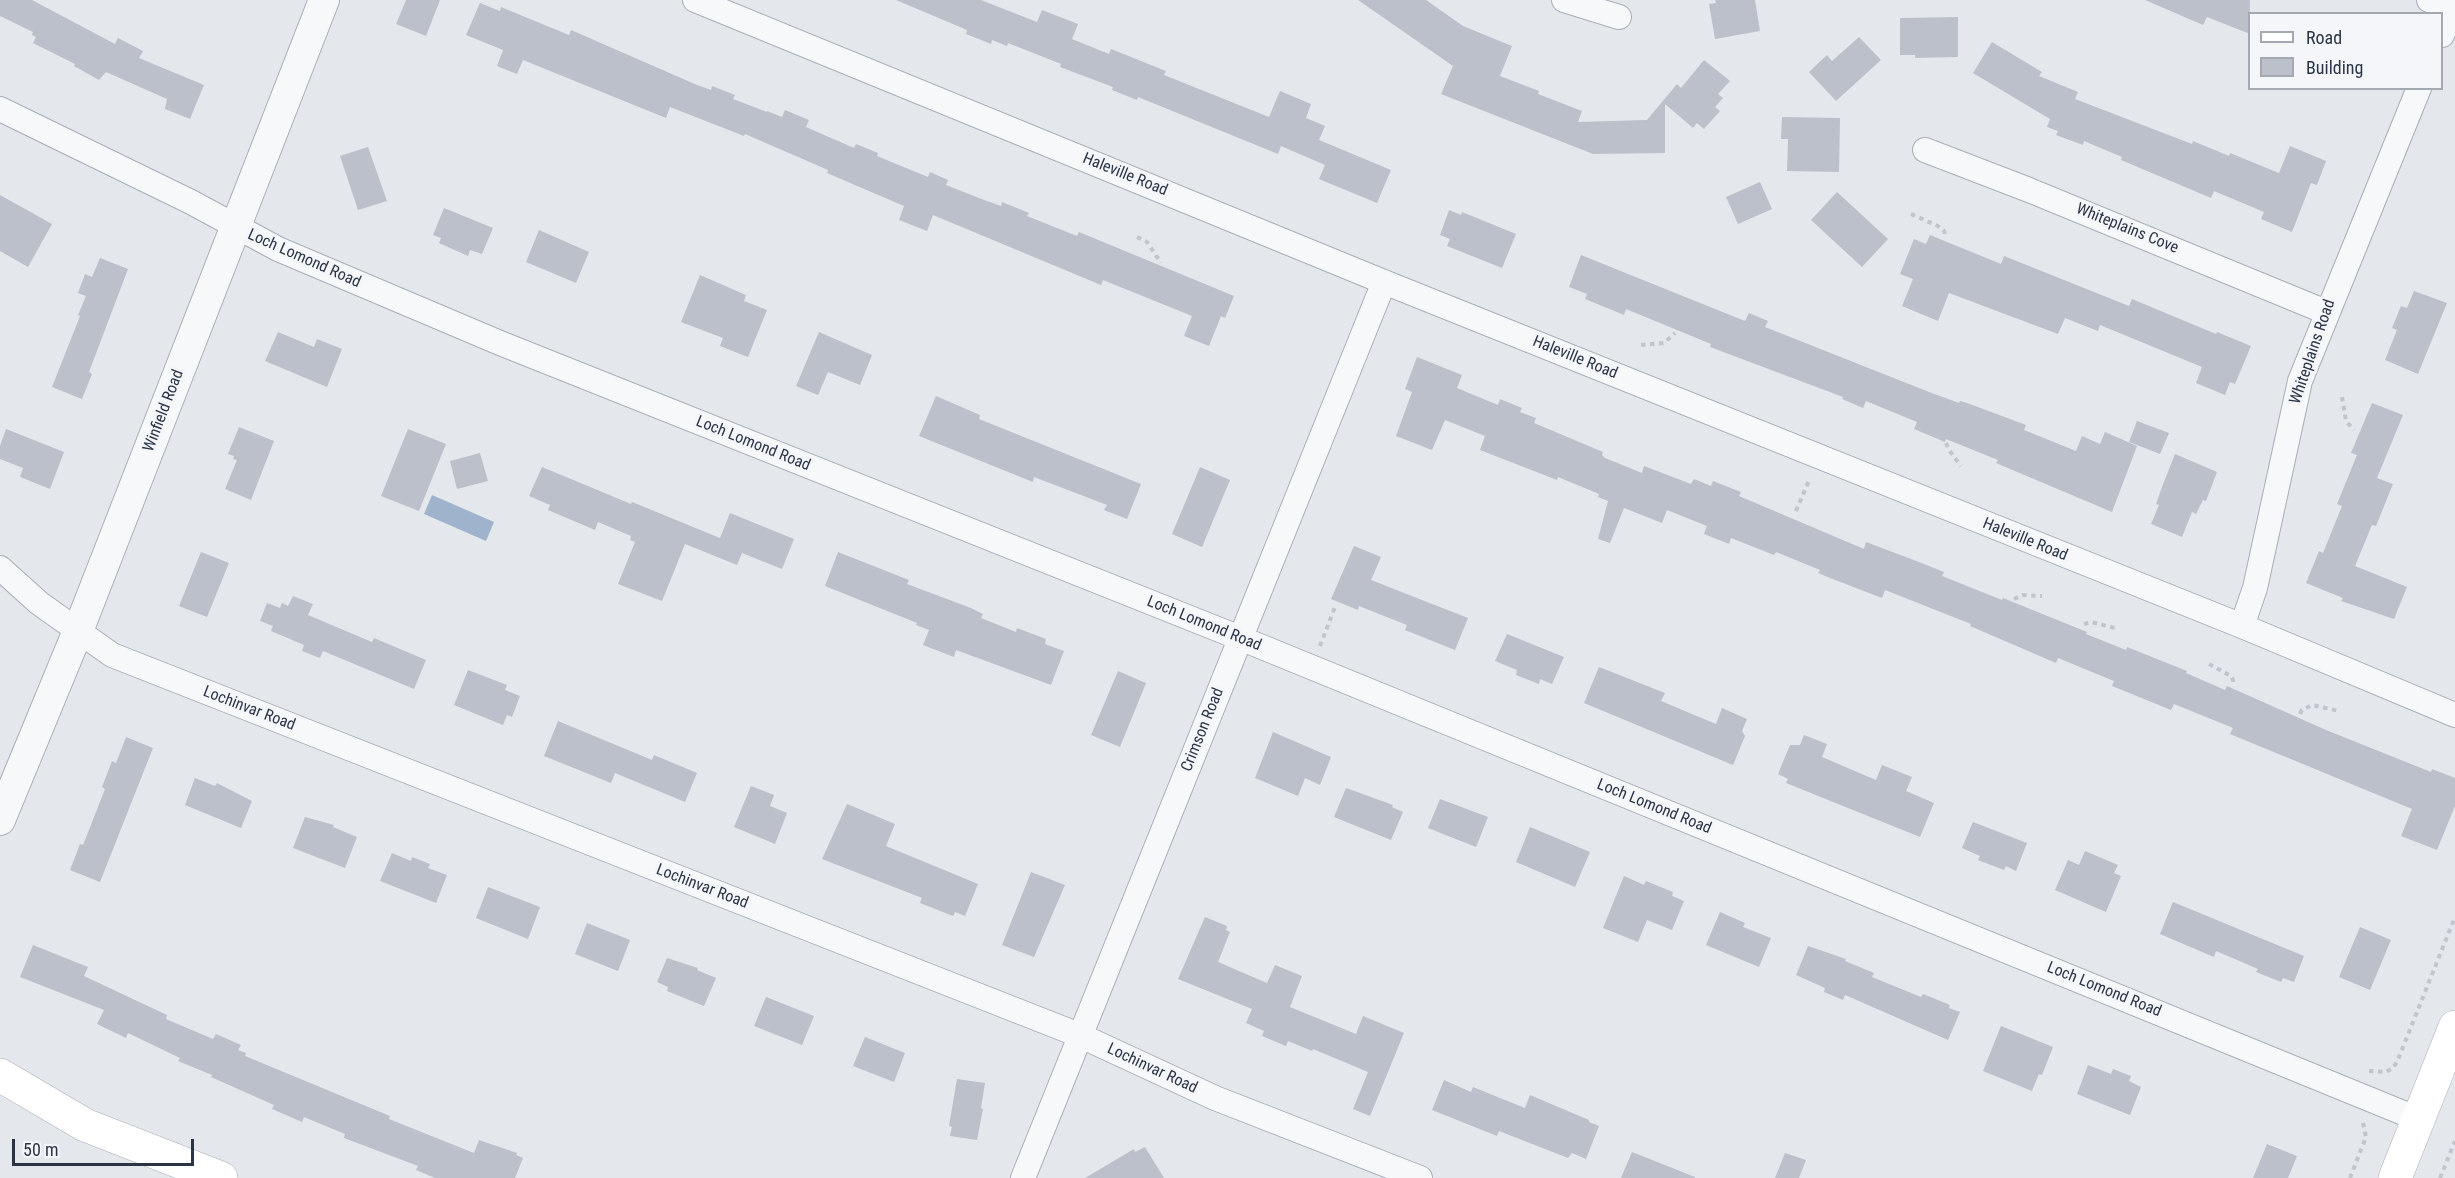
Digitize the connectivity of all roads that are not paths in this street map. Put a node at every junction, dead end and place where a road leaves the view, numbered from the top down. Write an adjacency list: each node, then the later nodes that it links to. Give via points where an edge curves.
1 (324, 0): 11 (street, Winfield Road)
2 (695, 0): 12 (street, Haleville Road)
3 (1564, 0): 6 (street)
4 (2429, 0): 5 (street)
5 (2454, 8): 7 (street)
6 (1619, 17)
7 (2443, 33)
8 (2418, 90): 13 (street, Whiteplains Road)
9 (0, 109): 11 (street, Loch Lomond Road, via 191,202)
10 (1925, 150): 13 (street, Whiteplains Cove)
11 (235, 228): 16 (street, Winfield Road); 17 (street, Loch Lomond Road, via 500,343)
12 (1384, 282): 15 (street, Haleville Road); 17 (street, Crimson Road)
13 (2326, 312): 15 (street, Whiteplains Road, via 2296,396 2255,588)
14 (0, 568): 16 (street, Lochinvar Road)
15 (2242, 626): 18 (street, Haleville Road)
16 (78, 631): 19 (street, Winfield Road); 21 (street, Lochinvar Road, via 112,655)
17 (1240, 638): 21 (street, Crimson Road); 23 (street, Loch Lomond Road)
18 (2455, 715)
19 (0, 820)
20 (2455, 1027): 23 (main road)
21 (1079, 1035): 25 (street, Crimson Road); 26 (street, Lochinvar Road, via 1215,1098)
22 (0, 1075): 24 (main road, via 85,1125)
23 (2418, 1119): 27 (main road)
24 (221, 1178)
25 (1023, 1178)
26 (1420, 1178)
27 (2395, 1178)

